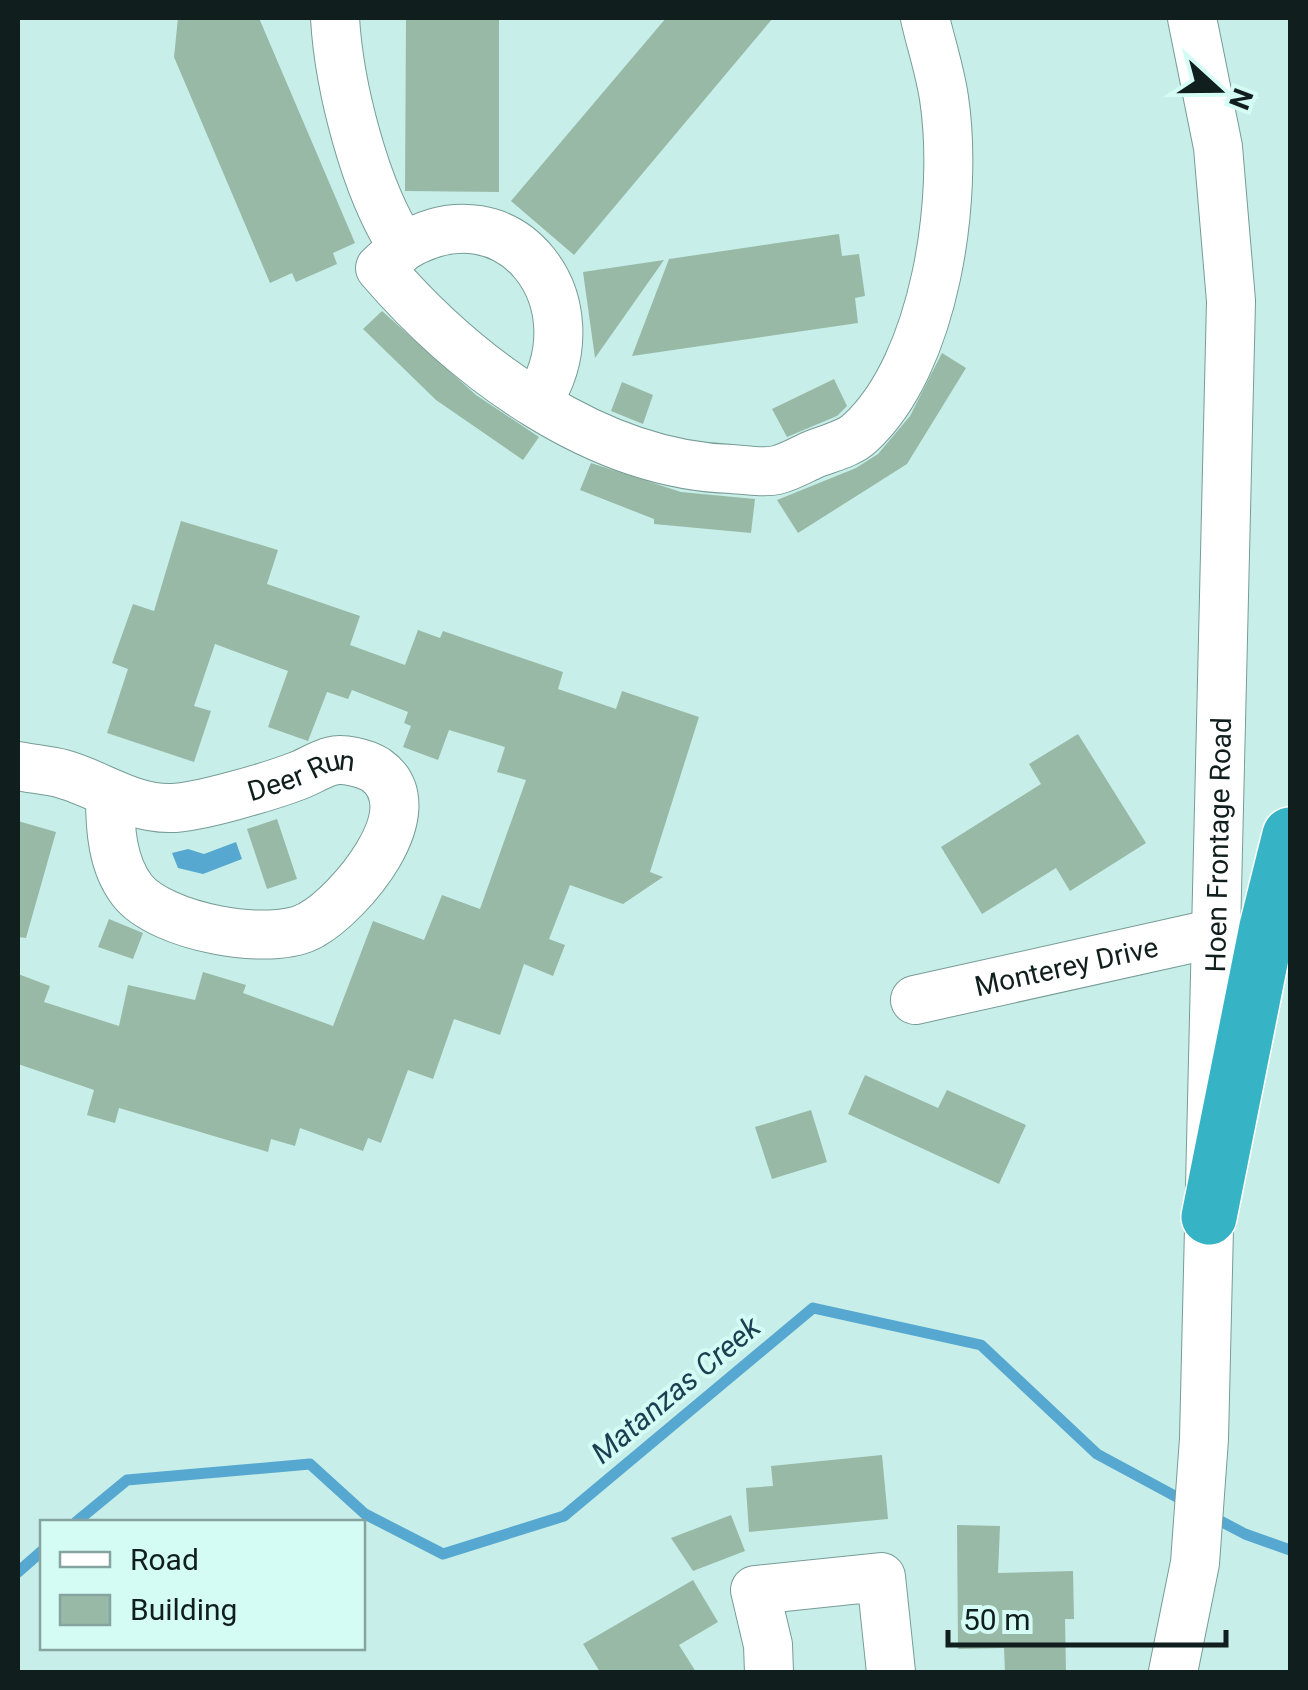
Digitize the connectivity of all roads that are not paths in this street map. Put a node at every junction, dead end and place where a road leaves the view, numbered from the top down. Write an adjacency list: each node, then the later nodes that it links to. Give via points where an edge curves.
1 (336, 18): 4 (street, via 370,172 386,220)
2 (925, 18): 5 (street, via 944,98 948,168 939,258 919,340 886,402 858,436 775,471 708,468 640,452)
3 (1192, 18): 9 (street, Hoen Frontage Road, via 1218,147 1230,284)
4 (404, 247): 5 (street, via 380,268 460,350); 5 (street, via 434,233 492,232 540,268 561,324 560,354)
5 (537, 402)
6 (18, 766): 7 (street, Deer Run, via 65,774)
7 (110, 796): 7 (street, Deer Run, via 110,838 132,891 181,919 252,935 311,926 364,877 390,837 387,784 376,770 351,762 333,760 293,778 171,808)
8 (1290, 835): 11 (highway)
9 (1216, 933): 10 (street, Monterey Drive); 11 (street, Hoen Frontage Road)
10 (915, 1000)
11 (1210, 1217): 14 (street, Hoen Frontage Road, via 1204,1438 1190,1599)
12 (769, 1672): 13 (street, via 755,1590 882,1577)
13 (891, 1672)
14 (1173, 1672)

